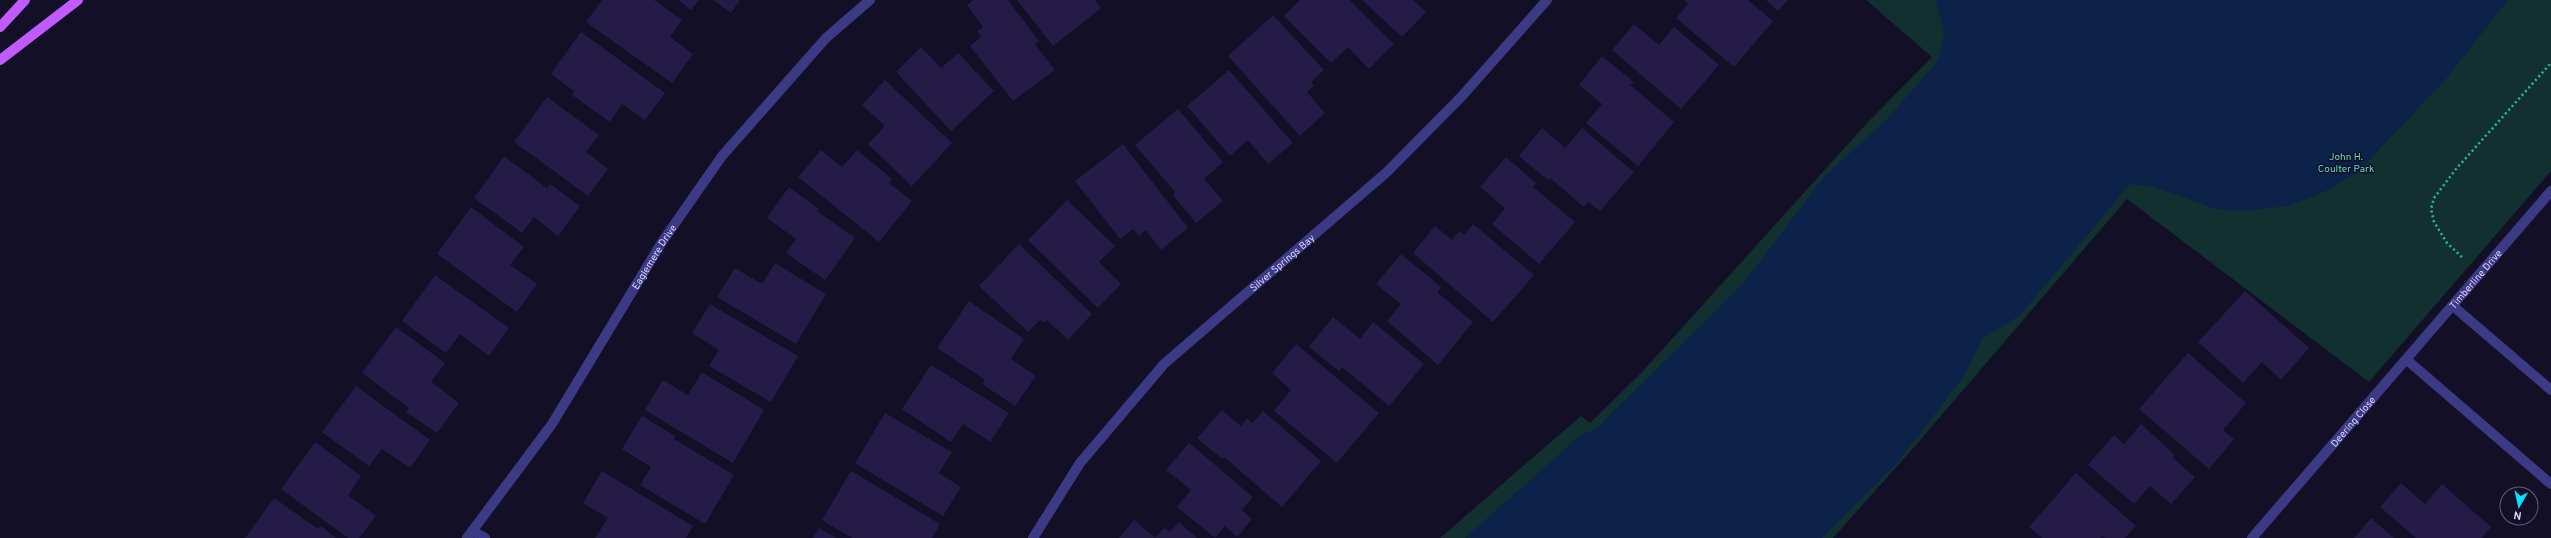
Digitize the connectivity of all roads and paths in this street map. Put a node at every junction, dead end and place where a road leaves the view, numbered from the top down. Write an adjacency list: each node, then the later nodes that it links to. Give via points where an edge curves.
1 (25, 0): 5 (main road)
2 (78, 0): 6 (main road)
3 (870, 0): 14 (street, Eaglemere Drive, via 826,38 722,156 662,242 552,424)
4 (1547, 0): 16 (street, Silver Springs Bay, via 1462,96 1387,172 1164,364 1080,463)
5 (0, 27)
6 (0, 60)
7 (2551, 63): 9 (path, via 2456,169 2434,198 2431,209 2439,233 2447,243)
8 (2551, 191): 9 (street, Timberline Drive)
9 (2482, 272): 10 (street, Timberline Drive)
10 (2453, 306): 11 (street, Deering Close); 12 (street, Timberline Drive)
11 (2407, 360): 13 (street); 17 (street, Deering Close)
12 (2551, 390)
13 (2551, 484)
14 (470, 534): 15 (street)
15 (485, 538)
16 (1034, 538)
17 (2252, 538)

